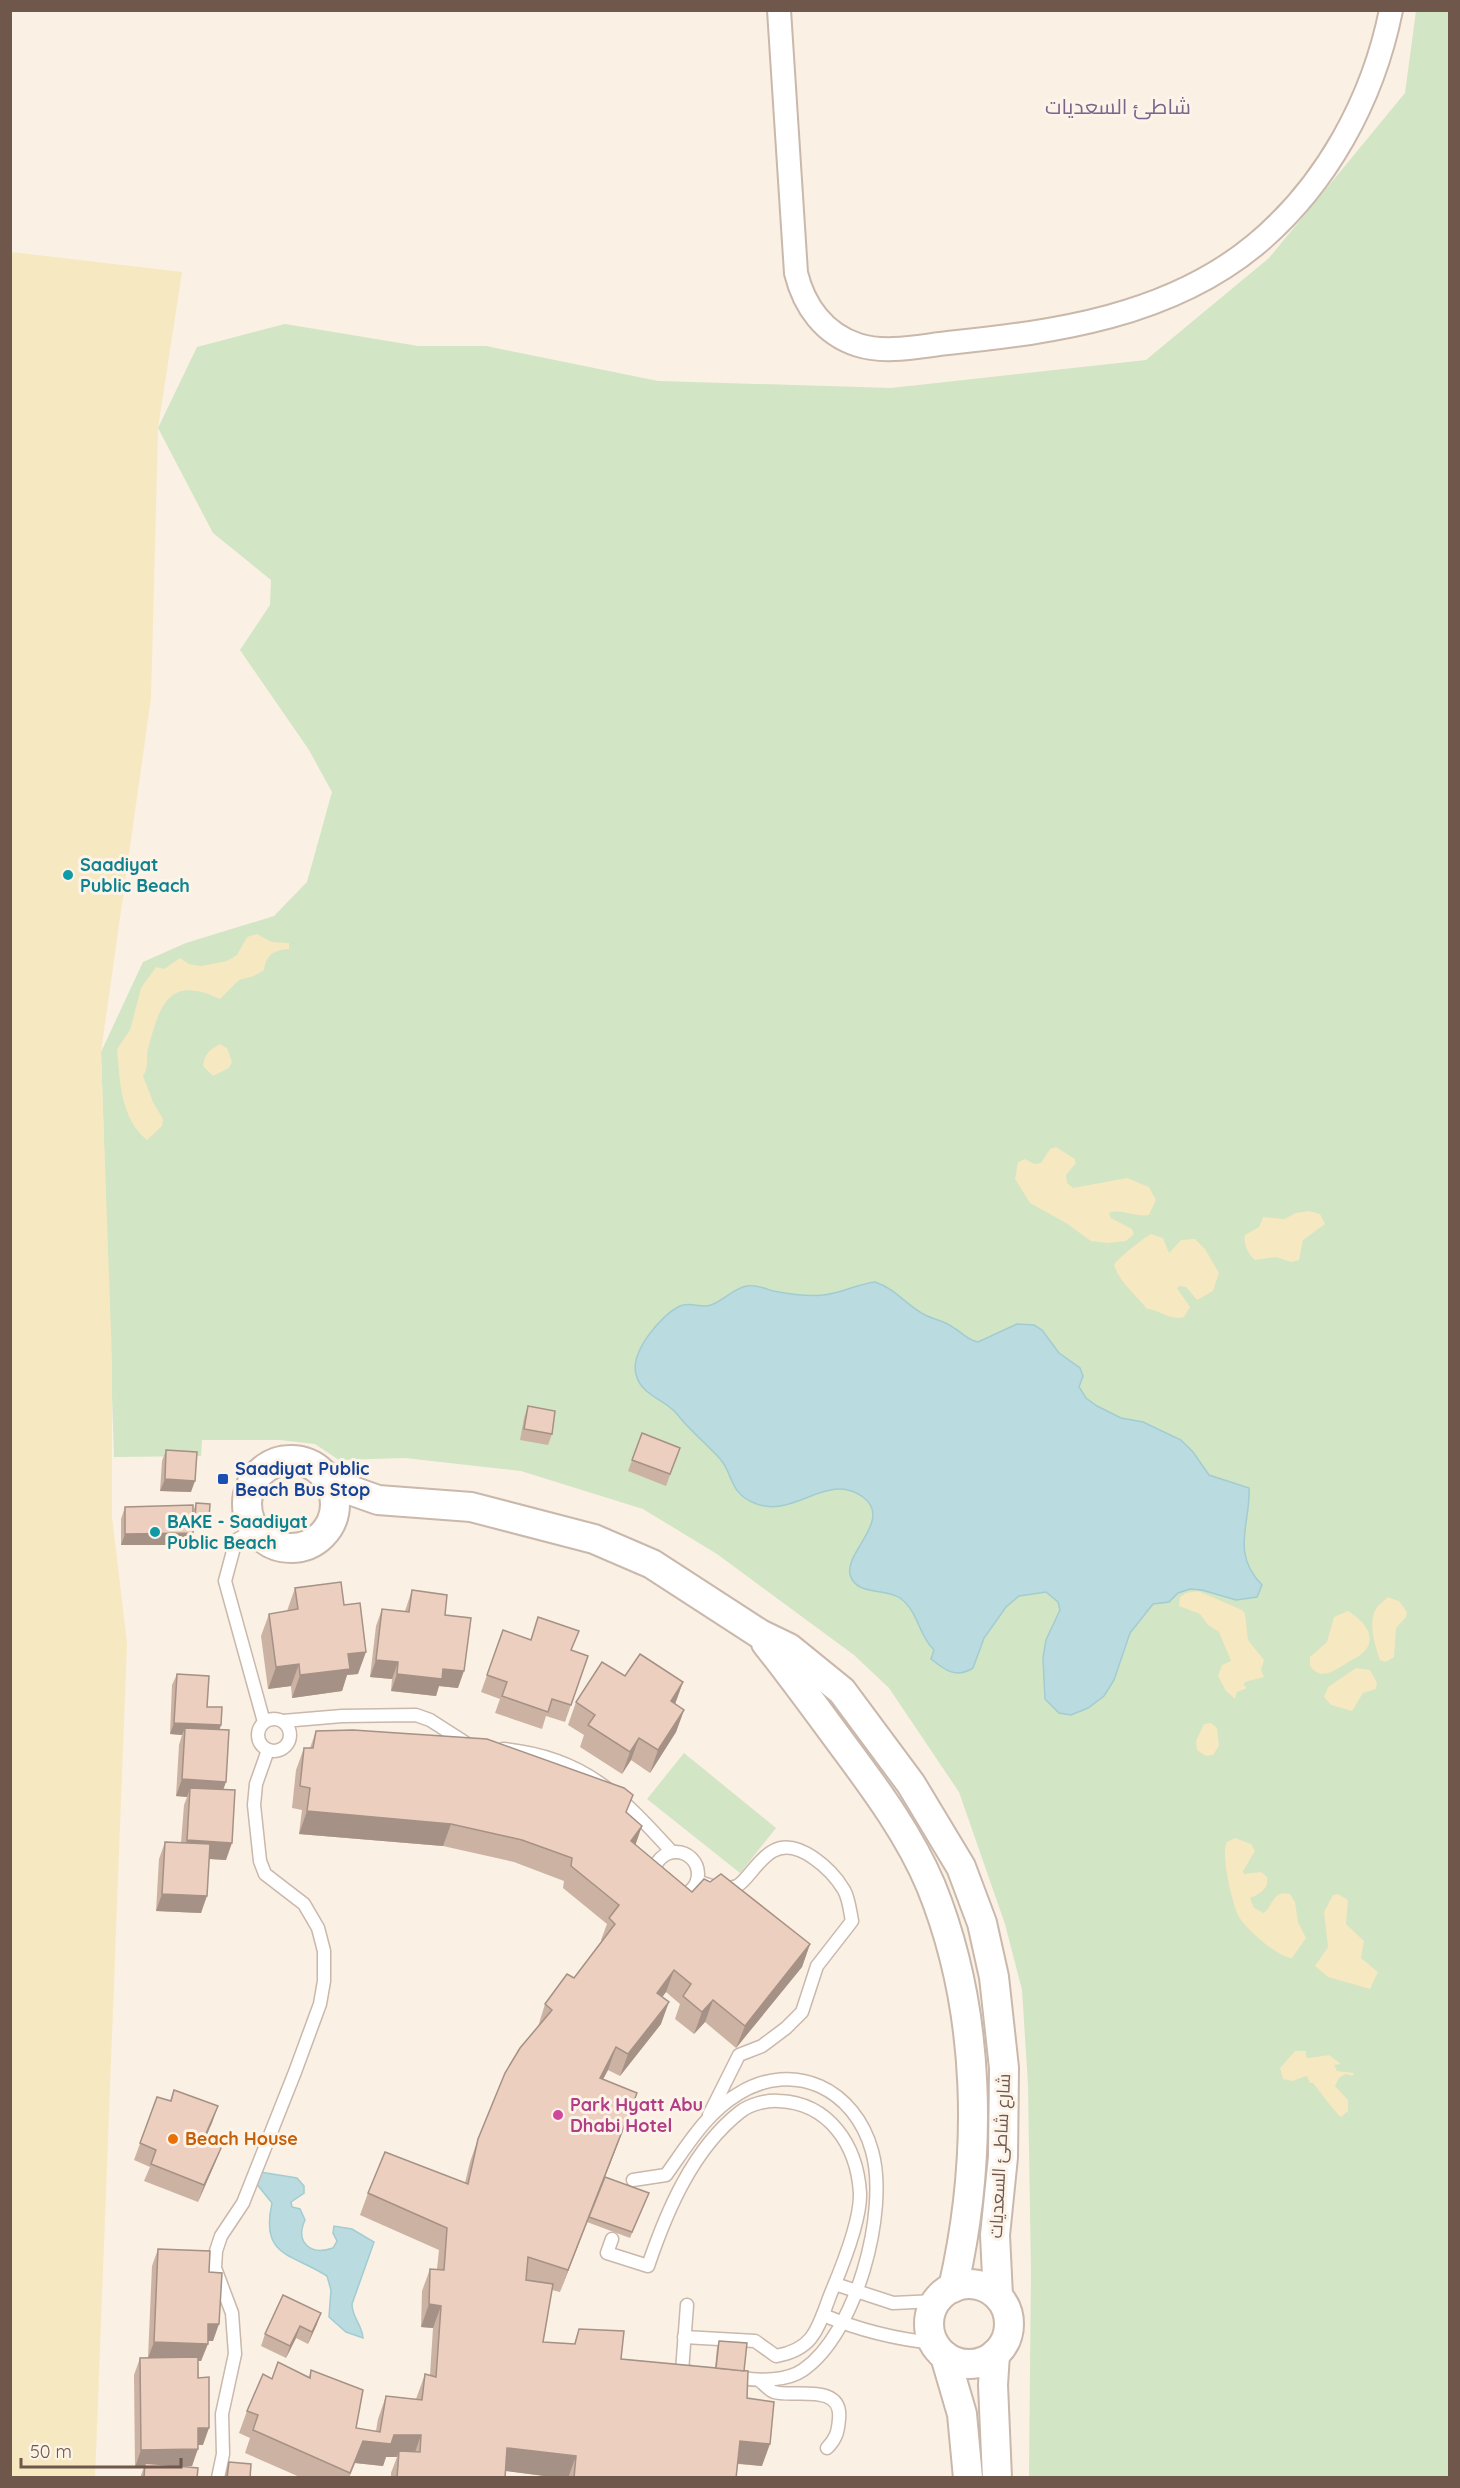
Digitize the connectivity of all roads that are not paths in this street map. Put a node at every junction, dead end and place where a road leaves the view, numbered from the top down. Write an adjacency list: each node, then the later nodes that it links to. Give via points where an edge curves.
1 (779, 10): 2 (street, via 799,286 812,312 833,332 872,348 1026,333 1125,313 1182,292 1232,263 1277,225 1334,154 1365,98 1383,48)
2 (1391, 10)
3 (330, 1483): 4 (street, شارع شاطئ السعديات); 5 (street, via 335,1499); 6 (street, via 316,1467 304,1461 290,1460 265,1468 252,1484 246,1503)
4 (378, 1500): 5 (street, شارع شاطئ السعديات, via 350,1507); 7 (street, شارع شاطئ السعديات, via 471,1507 594,1539 652,1564)
5 (331, 1523): 6 (street, via 320,1538 302,1548 275,1546)
6 (254, 1530): 9 (lane, via 236,1540 225,1581)
7 (760, 1634): 11 (street, شارع شاطئ السعديات, via 789,1648 842,1691 906,1775); 12 (street, شارع شاطئ السعديات, via 887,1805)
8 (283, 1721): 9 (lane); 10 (lane, via 289,1728 286,1746 278,1751); 13 (lane, via 416,1715 464,1743 530,1751 568,1763 594,1777 638,1814)
9 (264, 1722): 10 (lane, via 258,1737)
10 (268, 1750): 32 (lane, via 256,1784 254,1805 260,1861 266,1874 304,1904 318,1928 324,1952 324,1981 320,2004 243,2203 216,2251 215,2268 232,2313 235,2354 222,2414 223,2454)
11 (933, 1820): 12 (street); 21 (street, شارع شاطئ السعديات, via 961,1867 982,1923 994,1977 1004,2068 1003,2157 995,2235)
12 (905, 1838): 20 (street, شارع شاطئ السعديات, via 930,1885 953,1950 969,2043 969,2191)
13 (672, 1852): 14 (lane, via 689,1856 695,1863); 14 (lane, via 663,1856 654,1871 659,1889 666,1894 685,1894)
14 (697, 1881): 15 (lane, via 722,1889 739,1885 756,1863 775,1849 794,1848 830,1871 845,1891 852,1921 817,1966 802,2012 762,2046 739,2055)
15 (707, 2119): 16 (lane, via 666,2175); 19 (lane, via 736,2094 781,2080 801,2080 826,2087 846,2103 861,2121 872,2151 876,2179 869,2250)
16 (633, 2180)
17 (612, 2240): 18 (lane, via 607,2253 648,2265 676,2198 712,2138 742,2110 769,2100 799,2102 822,2114 847,2142 856,2171 860,2194 857,2216)
18 (835, 2284): 19 (lane); 23 (lane)
19 (854, 2291): 20 (lane, via 893,2303); 24 (lane)
20 (945, 2294): 21 (street, via 977,2285); 26 (street, via 929,2322)
21 (998, 2296): 27 (street, via 1005,2307 1008,2332)
22 (687, 2305): 25 (lane)
23 (823, 2315): 24 (lane); 25 (lane, via 814,2334 797,2352 776,2356 755,2341)
24 (844, 2324): 26 (lane); 30 (lane, via 826,2350 802,2372)
25 (684, 2337): 28 (lane, via 682,2371)
26 (939, 2350): 27 (street, via 970,2364); 33 (street, via 962,2414)
27 (995, 2354): 34 (street)
28 (704, 2373)
29 (742, 2378): 30 (lane)
30 (759, 2380): 31 (lane, via 775,2392 826,2396 835,2403 840,2414 838,2430)
31 (827, 2448)
32 (218, 2478)
33 (968, 2478)
34 (997, 2478)

